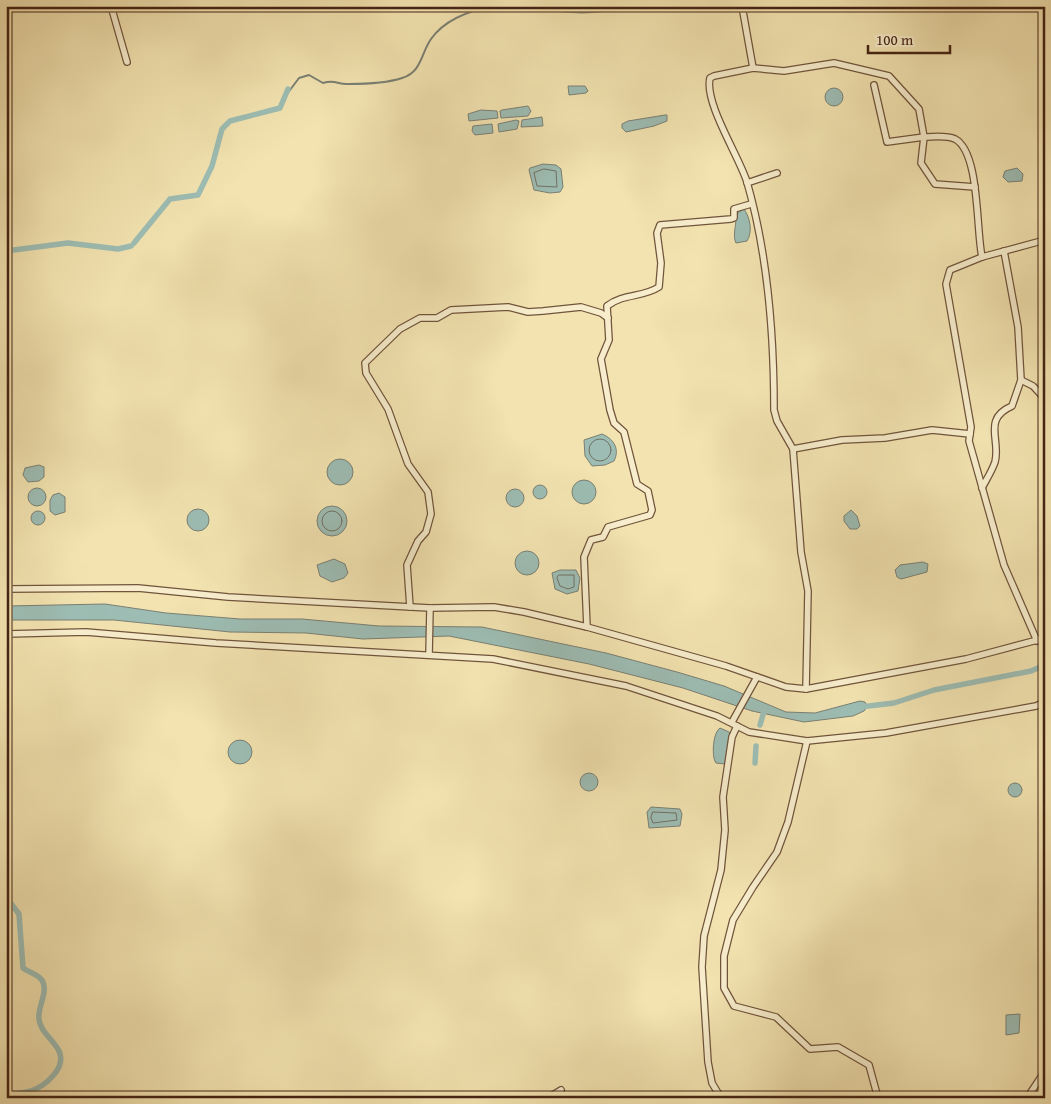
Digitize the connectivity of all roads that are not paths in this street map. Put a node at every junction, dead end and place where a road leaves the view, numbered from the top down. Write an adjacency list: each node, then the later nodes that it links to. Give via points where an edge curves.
1 (111, 6): 3 (street)
2 (742, 6): 4 (street)
3 (127, 62)
4 (753, 68): 6 (street, via 784,71 834,63 888,76 919,109); 8 (street, via 714,76 709,82 713,103)
5 (874, 85): 6 (street, via 887,142)
6 (924, 137): 9 (street, via 957,140 968,159); 9 (street, via 920,163 935,184)
7 (777, 173): 8 (street)
8 (747, 182): 10 (street)
9 (976, 188): 13 (street)
10 (751, 204): 14 (street, via 734,209 731,220 660,225 657,233 661,263 659,287 652,292 618,298 607,306); 18 (street, via 770,295 774,410)
11 (1045, 240): 12 (street)
12 (1004, 251): 13 (street); 15 (street, via 1018,327)
13 (982, 257): 17 (street, via 950,270 946,284)
14 (608, 318): 21 (street, via 580,307 535,312 508,307 452,310 437,318 420,318 400,329 365,363 366,373 388,409 408,464 428,492 431,514 426,532 407,565); 23 (street, via 609,340 601,360 610,410 614,423 624,432 637,484 648,491 652,510 650,515 608,527 603,537 591,540 584,557)
15 (1021, 380): 16 (street, via 1033,386); 19 (street, via 1012,406 1001,411 994,425 995,461)
16 (1045, 399)
17 (970, 434): 18 (street, via 932,430); 19 (street)
18 (793, 449): 29 (street, via 801,552 808,591)
19 (982, 488): 26 (street, via 1004,565)
20 (6, 589): 21 (street, via 138,588 228,597)
21 (410, 607): 22 (street)
22 (430, 608): 23 (street, via 494,607); 27 (street)
23 (587, 627): 28 (street)
24 (6, 634): 27 (street, via 86,632 216,643)
25 (1045, 638): 26 (street)
26 (1037, 641): 29 (street, via 966,658)
27 (429, 654): 31 (street, via 493,659 626,686)
28 (757, 677): 29 (street, via 786,687); 31 (street)
29 (806, 688)
30 (1045, 702): 32 (street, via 886,733)
31 (734, 724): 32 (street, via 749,732); 36 (street, via 723,797 725,830 721,870 704,936 702,967 708,1062 712,1083)
32 (807, 741): 37 (street, via 788,822 777,852 734,920 724,956 724,988 734,1006 776,1016 810,1049 838,1047 869,1065)
33 (1045, 1071): 38 (street)
34 (561, 1090): 35 (street)
35 (548, 1098)
36 (721, 1098)
37 (878, 1098)
38 (1027, 1098)

